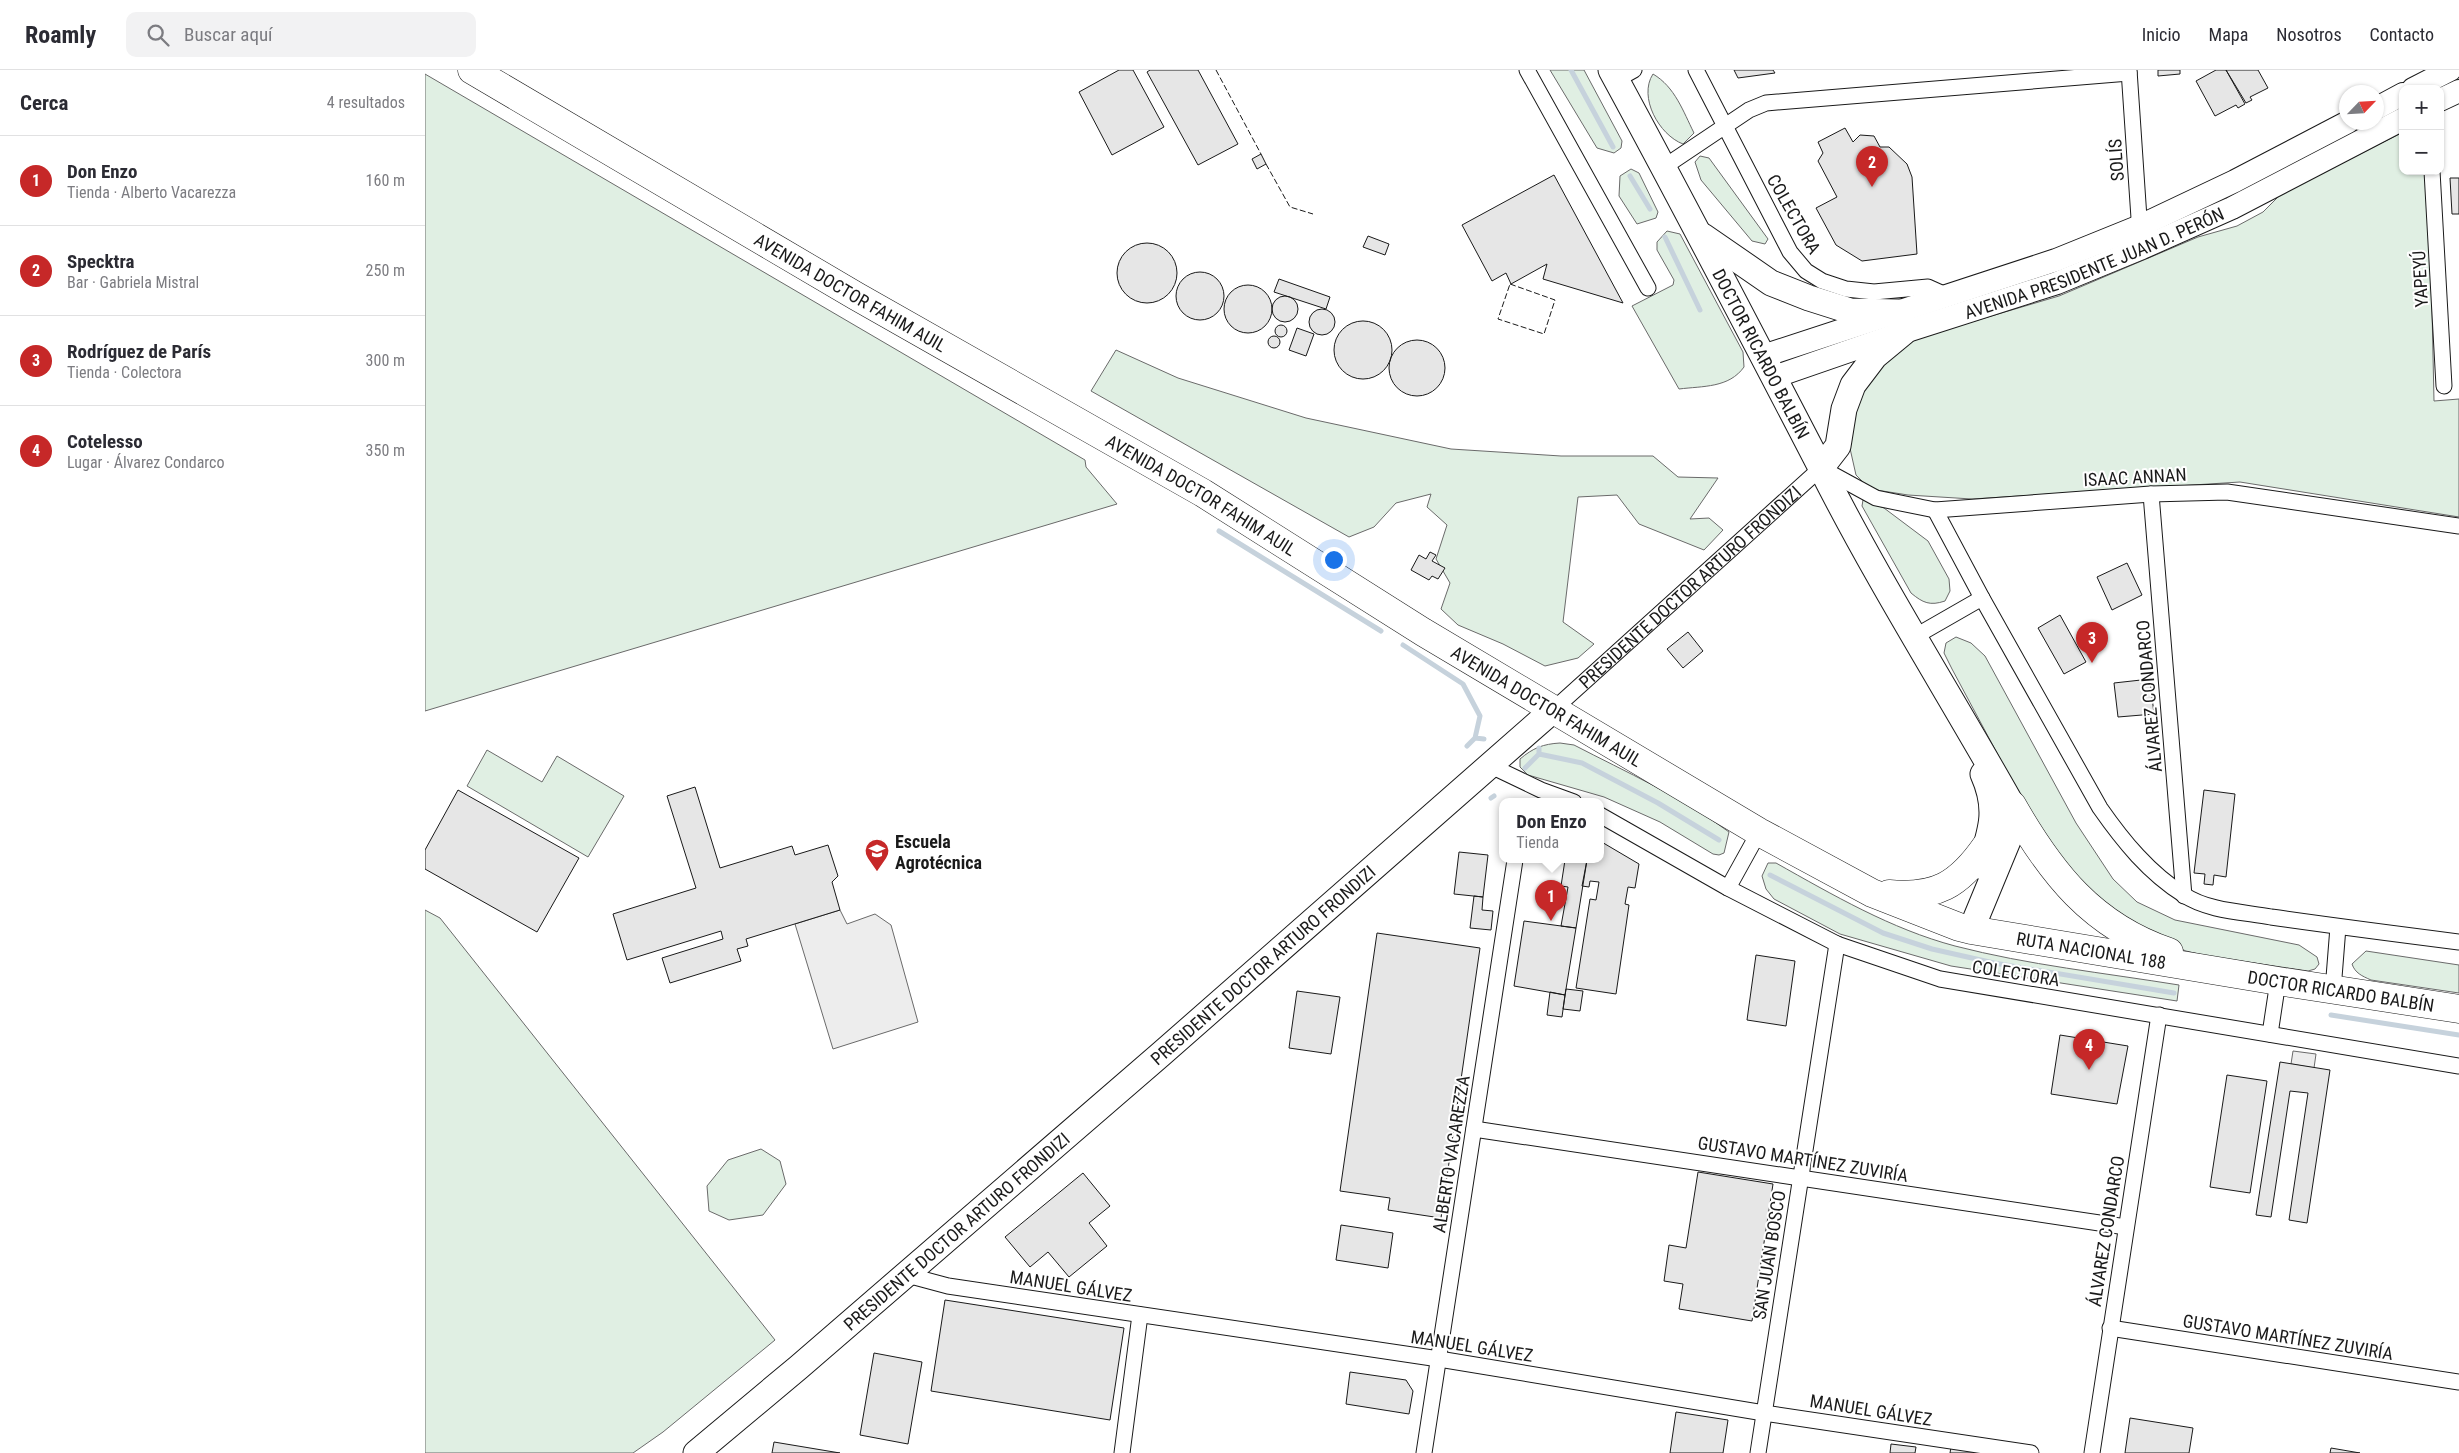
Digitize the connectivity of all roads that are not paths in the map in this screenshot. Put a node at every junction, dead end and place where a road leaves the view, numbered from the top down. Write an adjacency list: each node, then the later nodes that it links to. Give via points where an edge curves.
1 (472, 70): 31 (highway, AVENIDA DOCTOR FAHIM AUIL, via 856,296 1203,493)
2 (1527, 70): 20 (street)
3 (1696, 70): 13 (street, COLECTORA)
4 (2450, 70): 7 (main road)
5 (2129, 71): 13 (street, via 1766,103); 17 (street, SOLÍS)
6 (1621, 73): 15 (main road, DOCTOR RICARDO BALBÍN)
7 (2423, 82)
8 (2459, 91): 10 (main road)
9 (2399, 96): 11 (main road)
10 (2444, 98)
11 (2384, 104)
12 (2399, 121): 19 (main road, AVENIDA PRESIDENTE JUAN D. PERÓN, via 2232,208)
13 (1725, 126): 15 (street); 21 (street, COLECTORA, via 1790,252 1806,271 1847,289 1874,292 1928,287)
14 (2339, 127): 17 (main road, AVENIDA PRESIDENTE JUAN D. PERÓN)
15 (1664, 167): 18 (main road, DOCTOR RICARDO BALBÍN)
16 (2432, 175): 24 (street, YAPEYÚ)
17 (2139, 226): 19 (street, SOLÍS); 21 (main road, AVENIDA PRESIDENTE JUAN D. PERÓN, via 2056,260)
18 (1701, 234): 22 (main road, via 1771,283 1849,311); 23 (main road, DOCTOR RICARDO BALBÍN)
19 (2142, 248): 22 (main road, AVENIDA PRESIDENTE JUAN D. PERÓN, via 2057,283)
20 (1648, 288)
21 (1948, 296): 22 (main road, AVENIDA PRESIDENTE JUAN D. PERÓN)
22 (1901, 322): 23 (main road, AVENIDA PRESIDENTE JUAN D. PERÓN); 25 (main road, via 1853,385 1844,410 1838,446)
23 (1769, 367): 25 (main road, DOCTOR RICARDO BALBÍN)
24 (2445, 386)
25 (1821, 468): 27 (street, ISAAC ANNAN, via 1876,498); 30 (main road, DOCTOR RICARDO BALBÍN); 31 (street, PRESIDENTE DOCTOR ARTURO FRONDIZI)
26 (2151, 494): 27 (street, ISAAC ANNAN); 28 (street, ISAAC ANNAN, via 2227,492); 41 (street, ÁLVAREZ CONDARCO)
27 (1935, 510): 29 (street)
28 (2459, 530)
29 (1982, 598): 30 (street); 41 (street, via 2123,841 2148,867)
30 (1914, 637): 34 (main road, DOCTOR RICARDO BALBÍN); 37 (main road, DOCTOR RICARDO BALBÍN, via 1989,788 1993,815)
31 (1553, 710): 32 (main road, PRESIDENTE DOCTOR ARTURO FRONDIZI); 36 (highway, AVENIDA DOCTOR FAHIM AUIL)
32 (1491, 766): 33 (street); 56 (main road, PRESIDENTE DOCTOR ARTURO FRONDIZI)
33 (1537, 796)
34 (2012, 805): 43 (main road, DOCTOR RICARDO BALBÍN, via 2012,831); 46 (highway, via 2047,863 2088,907 2140,941)
35 (1604, 817): 39 (street, COLECTORA)
36 (1759, 832): 39 (street); 40 (highway, AVENIDA DOCTOR FAHIM AUIL)
37 (1986, 846): 40 (highway, via 1975,863 1949,886 1933,893 1907,896); 43 (main road, DOCTOR RICARDO BALBÍN)
38 (1515, 863): 53 (street, ALBERTO VACAREZZA)
39 (1729, 888): 45 (street, COLECTORA)
40 (1872, 893): 43 (highway, AVENIDA DOCTOR FAHIM AUIL)
41 (2184, 896): 42 (street, via 2214,908)
42 (2338, 927): 44 (street); 48 (street)
43 (1965, 929): 46 (highway, RUTA NACIONAL 188)
44 (2459, 942)
45 (1837, 944): 50 (street, COLECTORA, via 1940,979); 54 (street, SAN JUAN BOSCO)
46 (2224, 972): 47 (highway, DOCTOR RICARDO BALBÍN)
47 (2278, 981): 48 (highway, DOCTOR RICARDO BALBÍN); 51 (street)
48 (2333, 990): 49 (highway, DOCTOR RICARDO BALBÍN)
49 (2459, 1008)
50 (2159, 1015): 51 (street, COLECTORA); 55 (street, ÁLVAREZ CONDARCO)
51 (2270, 1034): 52 (street, COLECTORA)
52 (2459, 1066)
53 (1474, 1129): 54 (street, GUSTAVO MARTÍNEZ ZUVIRÍA); 59 (street, ALBERTO VACAREZZA)
54 (1800, 1178): 55 (street, GUSTAVO MARTÍNEZ ZUVIRÍA); 61 (street, SAN JUAN BOSCO)
55 (2125, 1227): 58 (street, ÁLVAREZ CONDARCO)
56 (907, 1275): 57 (street, MANUEL GÁLVEZ, via 948,1286); 62 (main road, PRESIDENTE DOCTOR ARTURO FRONDIZI)
57 (1140, 1315): 59 (street, MANUEL GÁLVEZ); 63 (street)
58 (2110, 1328): 60 (street, GUSTAVO MARTÍNEZ ZUVIRÍA); 67 (street, ÁLVAREZ CONDARCO)
59 (1439, 1360): 61 (street, MANUEL GÁLVEZ); 64 (street, ALBERTO VACAREZZA)
60 (2459, 1382)
61 (1764, 1413): 65 (street, SAN JUAN BOSCO); 66 (street, MANUEL GÁLVEZ)
62 (696, 1453)
63 (1122, 1453)
64 (1424, 1453)
65 (1758, 1453)
66 (2031, 1453)
67 (2092, 1453)

